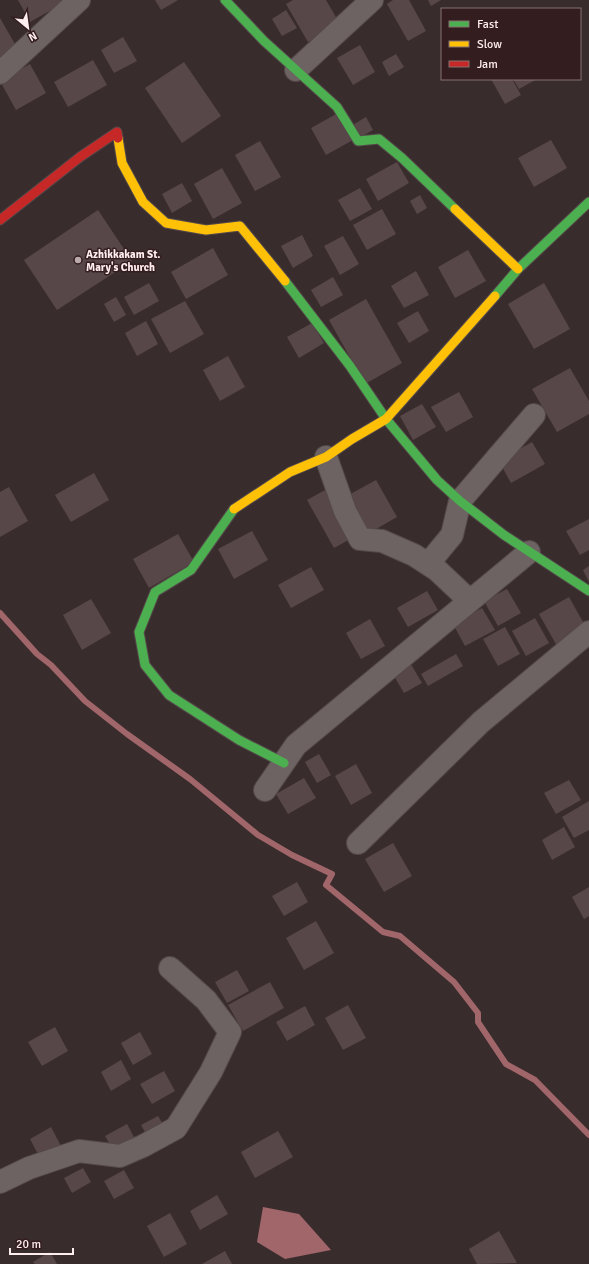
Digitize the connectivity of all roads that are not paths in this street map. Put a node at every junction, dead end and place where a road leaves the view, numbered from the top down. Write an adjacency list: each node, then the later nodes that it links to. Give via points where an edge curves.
1 (79, 0): 5 (street)
2 (225, 0): 4 (street)
3 (372, 0): 4 (street)
4 (296, 70): 8 (street, via 337,107 358,141 379,139)
5 (0, 73)
6 (589, 202): 8 (street)
7 (0, 220): 10 (street, via 80,157 117,132 122,163 143,202 166,223 206,230 240,226 350,366)
8 (518, 269): 10 (street)
9 (534, 416): 12 (street)
10 (386, 419): 11 (street); 12 (street, via 437,480)
11 (326, 457): 14 (street, via 345,511 360,539 382,541); 18 (street, via 290,472 234,507 191,570 155,592 139,632 145,665 169,695 239,740)
12 (460, 501): 13 (street); 14 (street, via 452,535)
13 (529, 552): 15 (street); 16 (street)
14 (428, 564): 16 (street)
15 (589, 591)
16 (470, 601): 18 (street, via 296,746)
17 (589, 632): 20 (street, via 481,722)
18 (284, 763): 19 (street)
19 (266, 790)
20 (358, 843)
21 (170, 968): 22 (street, via 206,1000 230,1032 211,1072 176,1128 120,1156 79,1151 29,1168)
22 (0, 1182)

